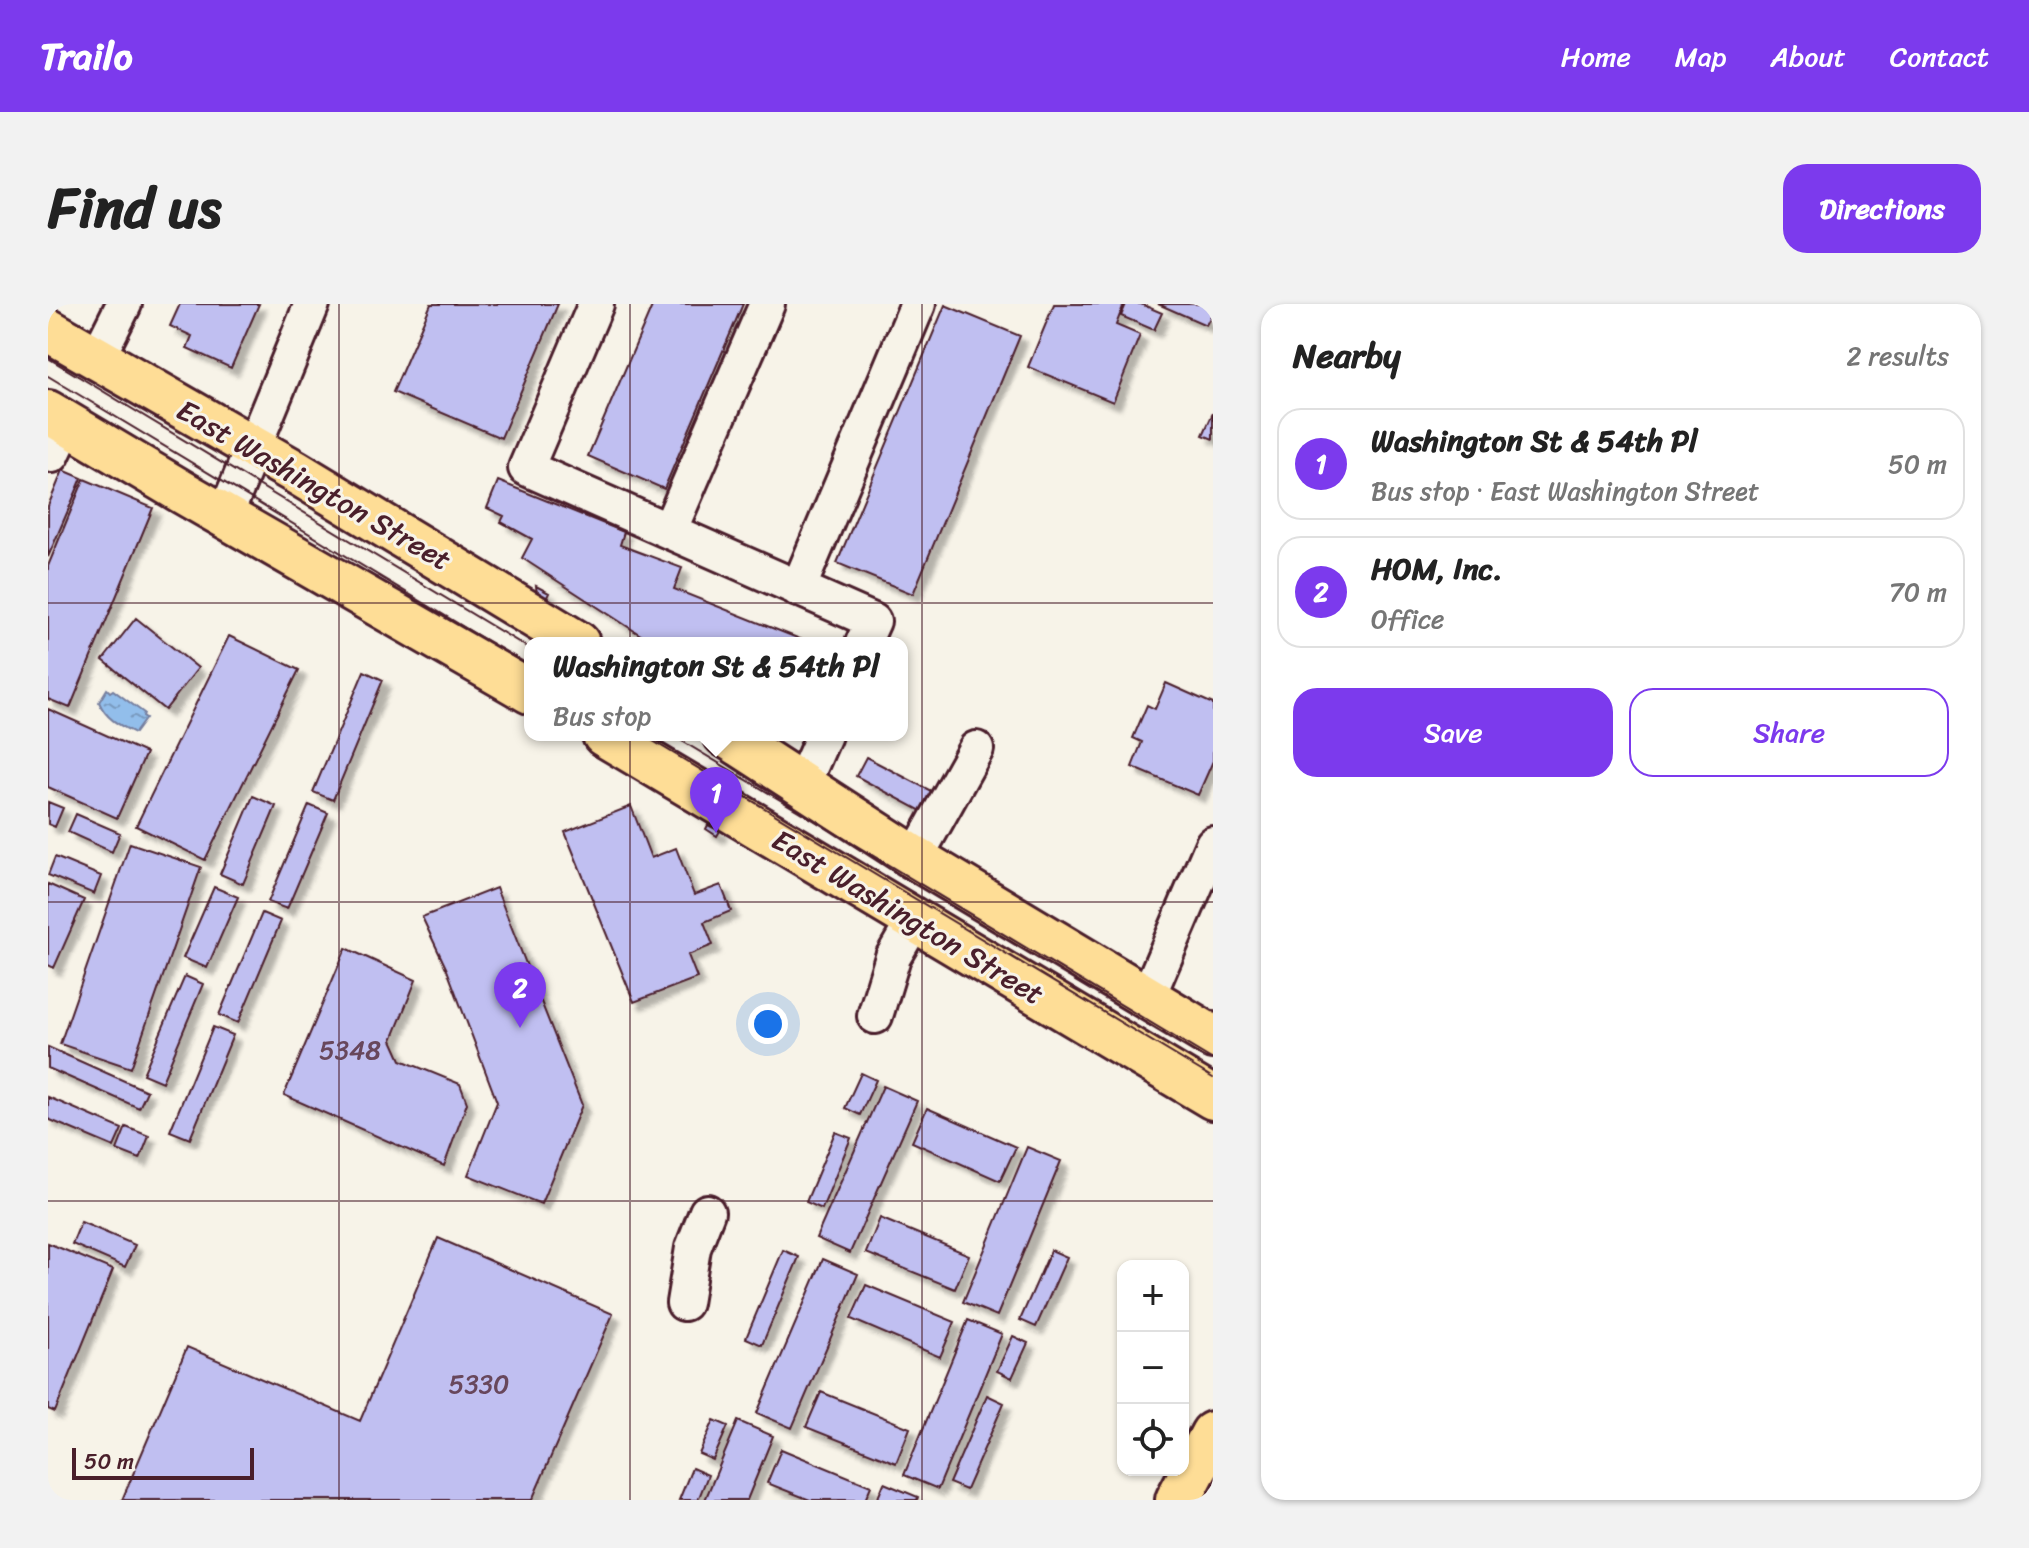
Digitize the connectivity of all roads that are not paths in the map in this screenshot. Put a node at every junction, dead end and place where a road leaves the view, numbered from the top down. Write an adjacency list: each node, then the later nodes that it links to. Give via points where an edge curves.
1 (124, 304): 7 (street)
2 (312, 304): 9 (street)
3 (596, 304): 11 (street, via 526,468)
4 (767, 304): 11 (street)
5 (918, 304): 12 (street)
6 (48, 330): 7 (main road, East Washington Street)
7 (97, 358): 9 (main road, East Washington Street)
8 (56, 430): 10 (main road)
9 (252, 447): 10 (street); 13 (main road, East Washington Street)
10 (225, 516): 15 (main road)
11 (669, 531): 12 (street)
12 (798, 589): 14 (street, via 873,621)
13 (568, 637)
14 (866, 637)
15 (524, 689)
16 (614, 741): 23 (main road, East Washington Street)
17 (734, 741): 20 (main road, East Washington Street)
18 (821, 741): 20 (street)
19 (976, 749): 22 (street)
20 (802, 785): 22 (main road, East Washington Street)
21 (1213, 844): 24 (street)
22 (915, 858): 24 (main road, East Washington Street)
23 (914, 921): 25 (street, via 893,957); 27 (main road, East Washington Street)
24 (1147, 998): 26 (main road, East Washington Street)
25 (875, 1016)
26 (1213, 1037)
27 (1213, 1098)
28 (707, 1212): 29 (street, via 693,1248)
29 (684, 1303)
30 (1213, 1434): 31 (highway)
31 (1178, 1500)

